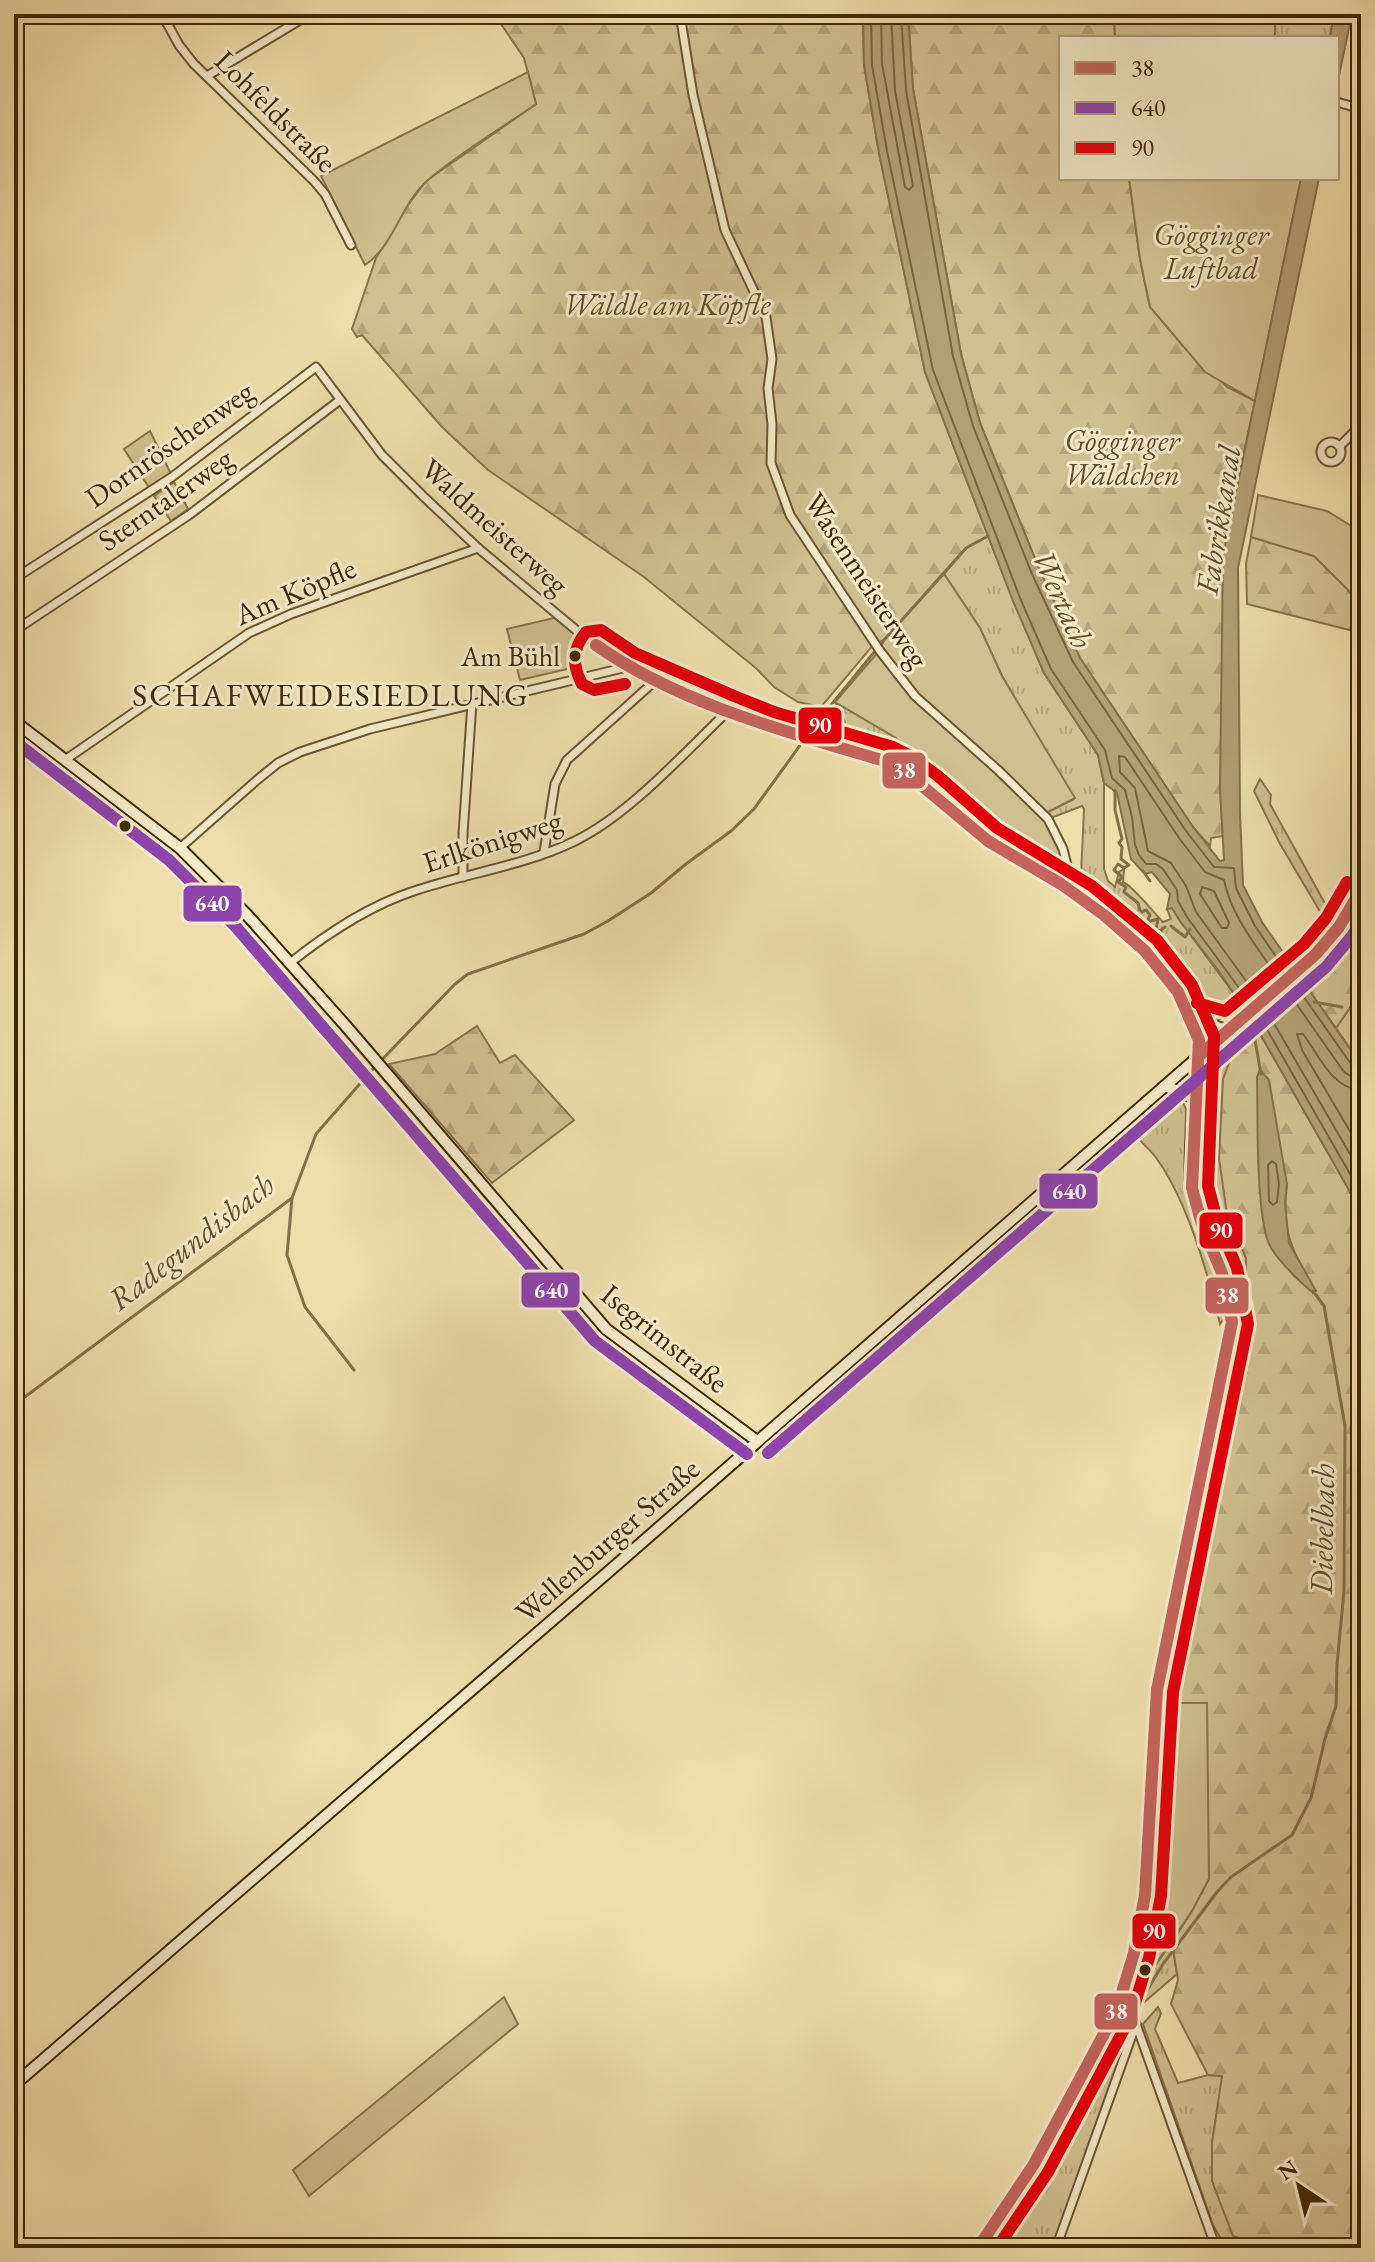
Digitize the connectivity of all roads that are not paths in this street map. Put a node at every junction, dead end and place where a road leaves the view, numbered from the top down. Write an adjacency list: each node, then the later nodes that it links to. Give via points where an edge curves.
1 (162, 14): 4 (street, Lohfeldstraße, via 179,45)
2 (310, 14): 4 (street)
3 (680, 14): 23 (street, Wasenmeisterweg, via 725,230 766,317 772,359 771,463 790,515 915,696 1048,819 1067,865)
4 (207, 76): 7 (street, Lohfeldstraße, via 314,181)
5 (1339, 103): 6 (street)
6 (1361, 109)
7 (351, 245)
8 (340, 400): 11 (street, Waldmeisterweg, via 382,455); 12 (street, Dornröschenweg, via 316,367 172,477); 13 (street, Sterntalerweg, via 189,515)
9 (1361, 425): 10 (street)
10 (1340, 446)
11 (478, 548): 14 (street, Waldmeisterweg); 19 (street, Am Köpfle, via 249,633)
12 (14, 579)
13 (14, 631)
14 (627, 667): 15 (street, Waldmeisterweg); 16 (street)
15 (656, 680): 17 (street, Waldmeisterweg); 21 (street, via 567,760 558,774)
16 (472, 703): 20 (street, via 327,743 278,763); 22 (street)
17 (728, 711): 21 (street, Erlkönigweg, via 619,812 572,842); 23 (street, Waldmeisterweg, via 906,770 986,840)
18 (14, 721): 19 (street, Isegrimstraße)
19 (65, 760): 20 (street, Isegrimstraße)
20 (180, 848): 27 (street, Isegrimstraße)
21 (544, 852): 22 (street, Erlkönigweg)
22 (463, 877): 27 (street, Erlkönigweg, via 378,905)
23 (1062, 885): 28 (street, Waldmeisterweg, via 1125,932 1164,970)
24 (1361, 890): 25 (street, Wellenburger Straße)
25 (1345, 917): 26 (street); 29 (street, Wellenburger Straße, via 1306,963)
26 (1361, 928)
27 (290, 963): 33 (street, Isegrimstraße, via 606,1329)
28 (1192, 1018): 29 (street); 30 (street, Waldmeisterweg)
29 (1229, 1029): 30 (street, Wellenburger Straße)
30 (1200, 1055): 31 (street, Wellenburger Straße); 32 (street)
31 (1165, 1086): 32 (street); 33 (street, Wellenburger Straße)
32 (1197, 1099): 34 (street, via 1192,1188 1222,1273 1232,1322 1157,1690 1145,1895)
33 (757, 1441): 36 (street, Wellenburger Straße)
34 (1117, 2009): 35 (street); 37 (street, via 1034,2164)
35 (1136, 2024): 38 (street); 39 (street)
36 (14, 2085)
37 (978, 2248)
38 (1056, 2248)
39 (1216, 2248)

